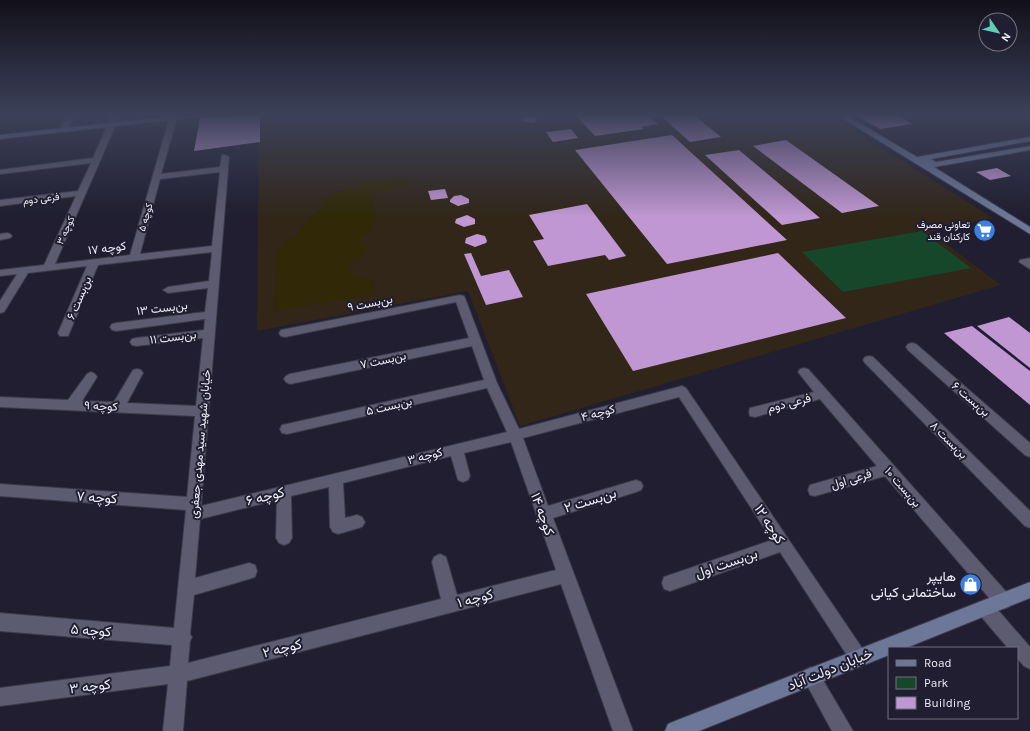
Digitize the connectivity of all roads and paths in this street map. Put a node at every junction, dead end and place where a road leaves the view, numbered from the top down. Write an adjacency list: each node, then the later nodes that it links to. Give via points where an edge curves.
1 (101, 149): 6 (street)
2 (163, 149): 9 (street)
3 (902, 149): 7 (street)
4 (981, 149): 7 (street)
5 (1022, 149): 7 (street)
6 (96, 160): 8 (street); 10 (street)
7 (924, 162): 12 (street)
8 (0, 172)
9 (156, 177): 13 (street, خیابان شهید سید مهدی جعفری, via 224,163); 14 (street, کوچه ۵)
10 (81, 192): 11 (street, فرعی دوم); 18 (street, کوچه ۳)
11 (0, 203)
12 (1030, 231)
13 (217, 248): 14 (street, کوچه ۱۷); 21 (street, خیابان شهید سید مهدی جعفری)
14 (134, 258): 16 (street, کوچه ۱۷)
15 (1030, 261): 17 (street, via 1024,262)
16 (94, 262): 18 (street, کوچه ۱۷); 27 (street, بن‌بست ۶)
17 (1030, 266)
18 (48, 268): 19 (street, کوچه ۱۷)
19 (25, 270): 20 (street, کوچه ۱۷); 24 (street)
20 (0, 273)
21 (214, 284): 22 (street); 25 (street, خیابان شهید سید مهدی جعفری)
22 (168, 290)
23 (460, 298): 29 (street, بن‌بست ۹); 30 (street, کوچه ۱۴)
24 (0, 309)
25 (211, 315): 26 (street, بن‌بست ۱۳); 28 (street, خیابان شهید سید مهدی جعفری)
26 (116, 327)
27 (64, 333)
28 (210, 333): 31 (street, بن‌بست ۱۱); 44 (street, خیابان شهید سید مهدی جعفری)
29 (285, 334)
30 (476, 341): 37 (street, بن‌بست ۷); 38 (street, کوچه ۱۴)
31 (136, 342)
32 (912, 347): 49 (street, بن‌بست ۶)
33 (869, 360): 59 (street, بن‌بست ۸)
34 (804, 372): 40 (street, بن‌بست ۱۰)
35 (137, 373): 43 (street)
36 (91, 377): 42 (street)
37 (290, 379)
38 (491, 383): 46 (street, بن‌بست ۵); 47 (street, کوچه ۱۴)
39 (682, 391): 47 (street, کوچه ۴); 62 (street, کوچه ۱۲)
40 (823, 394): 45 (street, فرعی دوم); 50 (street, بن‌بست ۱۰)
41 (0, 402): 42 (street, کوچه ۹)
42 (72, 405): 43 (street, کوچه ۹)
43 (118, 407): 44 (street, کوچه ۹)
44 (203, 410): 57 (street, خیابان شهید سید مهدی جعفری)
45 (755, 412)
46 (287, 429)
47 (515, 435): 48 (street, کوچه ۳); 58 (street, کوچه ۱۴)
48 (456, 449): 51 (street); 52 (street, کوچه ۳)
49 (1030, 451)
50 (888, 469): 55 (street, فرعی اول); 69 (street, بن‌بست ۱۰)
51 (463, 476)
52 (336, 478): 56 (street, کوچه ۶); 60 (street, via 338,527)
53 (636, 486): 58 (street, بن‌بست ۲)
54 (0, 490): 57 (street, کوچه ۷)
55 (815, 490)
56 (284, 491): 57 (street, کوچه ۶); 61 (street)
57 (194, 509): 67 (street, خیابان شهید سید مهدی جعفری)
58 (544, 514): 65 (street, کوچه ۱۴)
59 (1030, 521)
60 (357, 522)
61 (284, 538)
62 (783, 544): 66 (street, بن‌بست اول); 75 (street, کوچه ۱۲)
63 (440, 562): 70 (street)
64 (249, 571): 67 (street)
65 (566, 575): 70 (street, کوچه ۱); 81 (street, کوچه ۱۴)
66 (670, 582)
67 (186, 589): 74 (street, خیابان شهید سید مهدی جعفری)
68 (1030, 590): 69 (street, خیابان دولت آباد)
69 (1003, 601): 71 (street, خیابان دولت آباد)
70 (451, 604): 73 (street, کوچه ۱)
71 (985, 608): 75 (street, خیابان دولت آباد); 76 (street)
72 (0, 622): 74 (street, کوچه ۵)
73 (384, 622): 77 (street, کوچه ۲)
74 (183, 637): 77 (street, خیابان شهید سید مهدی جعفری)
75 (858, 657): 78 (street, خیابان دولت آباد)
76 (1030, 660)
77 (179, 674): 79 (street, کوچه ۳); 80 (street, خیابان شهید سید مهدی جعفری)
78 (811, 676): 82 (street, خیابان دولت آباد); 83 (street)
79 (0, 697)
80 (173, 731)
81 (623, 731)
82 (675, 731)
83 (843, 731)

